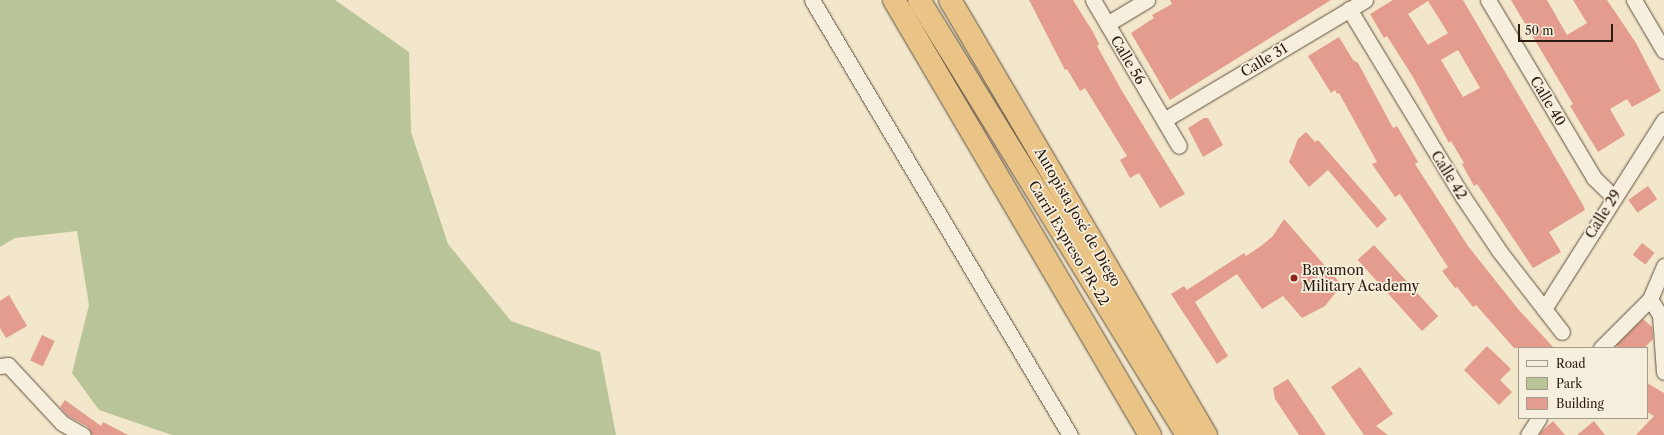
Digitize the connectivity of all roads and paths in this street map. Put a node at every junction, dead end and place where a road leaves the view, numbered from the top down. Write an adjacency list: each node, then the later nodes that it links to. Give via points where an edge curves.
1 (812, 0): 27 (street)
2 (894, 0): 28 (highway)
3 (919, 0): 12 (highway, Carril Expreso PR-22)
4 (950, 0): 31 (highway, Autopista José de Diego)
5 (1093, 0): 11 (street, Calle 56)
6 (1147, 0): 11 (street)
7 (1365, 0): 10 (street, Calle 31)
8 (1488, 0): 17 (street, Calle 40, via 1594,178)
9 (1634, 0): 13 (street)
10 (1349, 9): 14 (street, Calle 31); 20 (street, Calle 42, via 1462,197)
11 (1107, 24): 14 (street, Calle 56)
12 (949, 51): 29 (highway, Carril Expreso PR-22, via 965,87); 30 (highway, Carril Expreso PR-22, via 971,82)
13 (1664, 51)
14 (1164, 120): 16 (street, Calle 56)
15 (1664, 120): 17 (street, Calle 29)
16 (1179, 146)
17 (1614, 198): 20 (street, Calle 29)
18 (1664, 266): 19 (street)
19 (1650, 299): 22 (street); 24 (street, via 1660,315)
20 (1544, 309): 21 (street, Calle 42)
21 (1562, 332)
22 (1602, 347)
23 (0, 366): 26 (street, via 8,365 62,423)
24 (1664, 372)
25 (1538, 419): 32 (street)
26 (83, 435)
27 (1070, 435)
28 (1150, 435)
29 (1174, 435)
30 (1187, 435)
31 (1206, 435)
32 (1528, 435)

